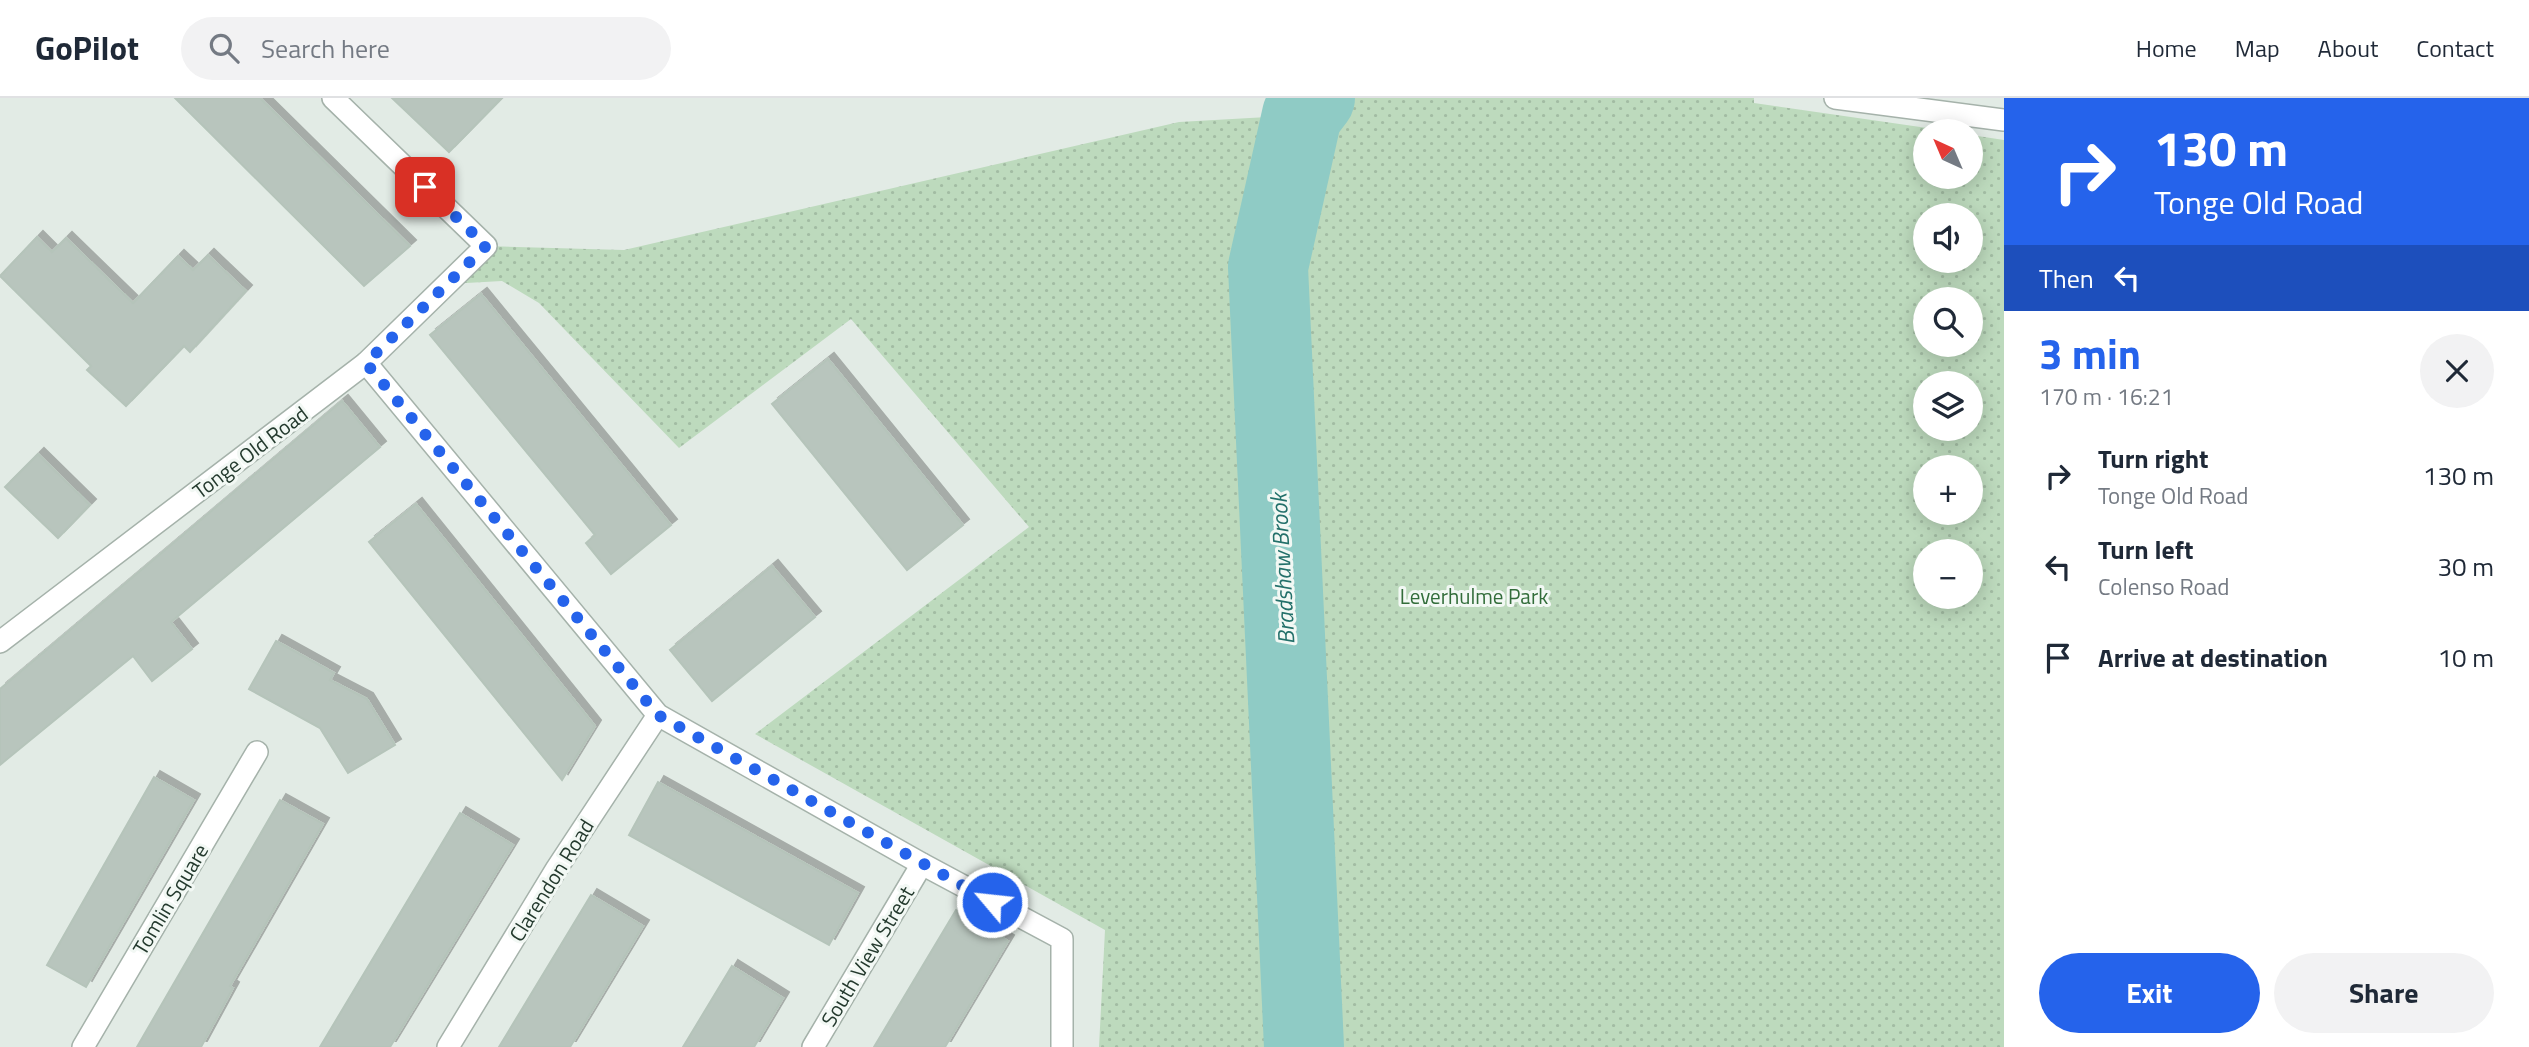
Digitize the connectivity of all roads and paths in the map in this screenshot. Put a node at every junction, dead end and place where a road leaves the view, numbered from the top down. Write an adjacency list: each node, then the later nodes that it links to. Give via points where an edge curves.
1 (1835, 98): 3 (street)
2 (337, 99): 4 (street, Tonge Old Road, via 486,246)
3 (2004, 120)
4 (366, 363): 5 (street, Tonge Old Road); 6 (street)
5 (0, 642)
6 (658, 715): 8 (street); 10 (street, Clarendon Road, via 557,868)
7 (257, 752): 9 (street, Tomlin Square)
8 (922, 864): 11 (street, South View Street); 12 (street, via 1062,939)
9 (83, 1047)
10 (448, 1047)
11 (813, 1047)
12 (1062, 1047)

